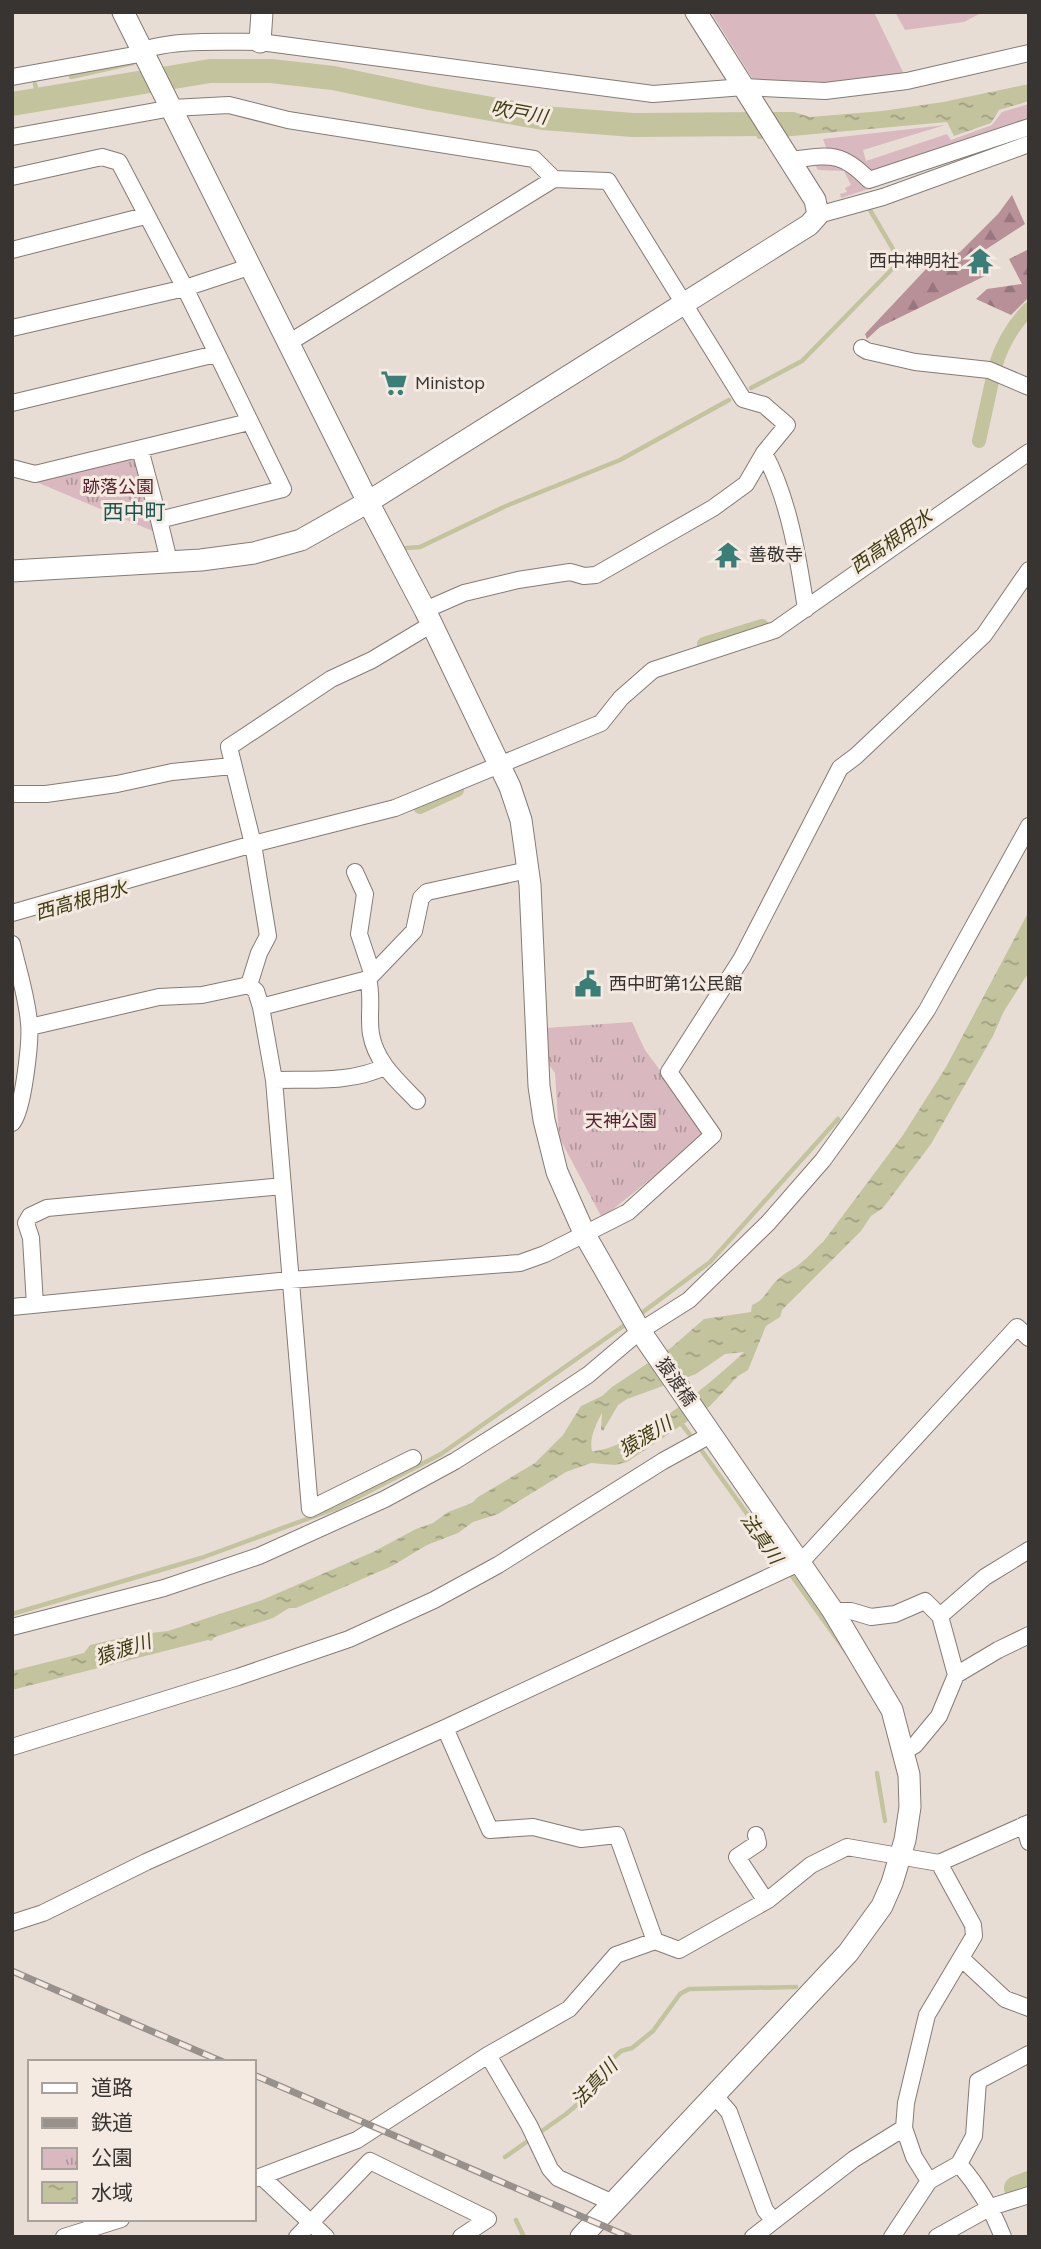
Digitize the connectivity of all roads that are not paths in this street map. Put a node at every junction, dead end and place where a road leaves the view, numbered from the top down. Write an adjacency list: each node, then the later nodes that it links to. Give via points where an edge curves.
1 (123, 12): 5 (street, 猿渡橋)
2 (262, 12): 4 (street)
3 (696, 12): 8 (street)
4 (260, 43): 5 (street, via 196,42); 8 (street, via 653,94)
5 (142, 50): 7 (street); 9 (street, 猿渡橋)
6 (1029, 53): 8 (street, via 906,81 825,91)
7 (12, 77)
8 (747, 90): 13 (street)
9 (172, 108): 11 (street); 15 (street, via 229,105 288,120 534,159); 19 (street, 猿渡橋)
10 (1029, 127): 13 (street, via 869,180 844,158)
11 (12, 137)
12 (1029, 144): 16 (street, via 883,197)
13 (789, 157): 16 (street, via 815,200)
14 (12, 177): 17 (street, via 102,157 111,159 119,162)
15 (554, 178): 21 (street, via 608,181); 23 (street)
16 (818, 215): 21 (street, via 810,225)
17 (145, 216): 18 (street); 20 (street)
18 (12, 250)
19 (252, 266): 20 (street); 23 (street, 猿渡橋)
20 (185, 288): 22 (street); 25 (street)
21 (684, 304): 31 (street, via 743,399 764,405 787,425); 33 (street)
22 (12, 328)
23 (290, 342): 33 (street, 猿渡橋)
24 (862, 348): 26 (street, via 915,362 989,370)
25 (216, 354): 27 (street); 28 (street)
26 (1029, 387)
27 (12, 403)
28 (249, 422): 29 (street); 34 (street, via 283,488)
29 (140, 449): 32 (street, via 35,474); 34 (street)
30 (1029, 452): 38 (street)
31 (764, 453): 38 (street, via 779,487); 39 (street, via 746,484 713,508 596,575 570,572 464,593)
32 (12, 468)
33 (368, 502): 35 (street, via 301,540 254,553); 39 (street, 猿渡橋)
34 (159, 520): 35 (street)
35 (169, 561): 37 (street)
36 (1029, 570): 58 (street, via 984,635 840,768 742,958 669,1072 713,1135 628,1212)
37 (12, 571)
38 (806, 609): 40 (street, via 775,630 653,670 601,723)
39 (428, 617): 40 (street, 猿渡橋); 41 (street, via 372,660 331,679 229,747)
40 (501, 763): 44 (street, via 395,808); 45 (street, 猿渡橋, via 520,820)
41 (232, 766): 42 (street, via 46,794); 44 (street)
42 (12, 794)
43 (1029, 826): 62 (street, via 927,1010 823,1160 768,1223 689,1300)
44 (253, 844): 47 (street); 50 (street, via 268,936)
45 (528, 870): 49 (street, via 427,892 421,898 414,931); 58 (street, 猿渡橋, via 544,1120 557,1172)
46 (355, 872): 49 (street, via 365,894 359,934)
47 (12, 913)
48 (12, 944): 52 (street)
49 (370, 976): 51 (street); 53 (street, via 371,1034)
50 (249, 985): 51 (street); 52 (street, via 202,995 159,997)
51 (261, 1007): 54 (street)
52 (30, 1027): 56 (street, via 21,1101)
53 (384, 1067): 54 (street, via 351,1077); 55 (street)
54 (274, 1080): 57 (street)
55 (417, 1101)
56 (12, 1124)
57 (283, 1186): 59 (street); 60 (street, via 47,1208 30,1216 26,1223)
58 (585, 1235): 59 (street, via 520,1262); 62 (street, 猿渡橋)
59 (290, 1280): 60 (street); 65 (street, via 310,1509)
60 (35, 1305): 61 (street)
61 (12, 1307)
62 (640, 1331): 64 (street, 猿渡橋); 70 (street, via 588,1375 534,1411 385,1499 259,1556 164,1588)
63 (1029, 1338): 67 (street, via 1017,1327)
64 (701, 1440): 67 (street, 猿渡橋); 74 (street, via 498,1565 349,1639)
65 (413, 1458)
66 (1029, 1550): 69 (street, via 985,1577)
67 (791, 1567): 68 (street, 猿渡橋); 73 (street)
68 (833, 1611): 69 (street, via 871,1617 895,1614 925,1601); 75 (street, 猿渡橋, via 892,1710)
69 (940, 1616): 72 (street)
70 (12, 1627)
71 (1029, 1634): 72 (street)
72 (956, 1675): 75 (street, via 939,1716 915,1745)
73 (445, 1728): 82 (street, via 43,1913); 83 (street, via 490,1830 533,1827 581,1839 617,1835)
74 (12, 1747)
75 (904, 1751): 79 (street, 猿渡橋, via 910,1807)
76 (1026, 1824): 78 (street); 80 (street)
77 (756, 1835): 81 (street, via 758,1843 737,1857)
78 (1029, 1842)
79 (901, 1855): 80 (street); 81 (street, via 847,1847 811,1865); 88 (street, 猿渡橋, via 881,1906 848,1953)
80 (939, 1863): 84 (street, via 973,1925 974,1936)
81 (766, 1901): 83 (street, via 679,1950)
82 (12, 1923)
83 (654, 1941): 87 (street, via 616,1955 569,2009)
84 (961, 1958): 85 (street, via 1005,1999); 89 (street, via 927,2015)
85 (1029, 2008)
86 (1029, 2054): 90 (street, via 978,2081 974,2136)
87 (488, 2056): 91 (street, via 356,2140); 94 (street, via 530,2125 550,2169 558,2178)
88 (715, 2096): 94 (street, 猿渡橋); 96 (street, via 729,2112 765,2210)
89 (904, 2128): 92 (street, via 914,2157); 96 (street)
90 (959, 2164): 92 (street); 95 (street)
91 (258, 2178): 98 (street)
92 (929, 2180): 106 (street)
93 (1029, 2195): 95 (street)
94 (614, 2203): 104 (street, 猿渡橋)
95 (991, 2207): 107 (street); 108 (street)
96 (773, 2220): 105 (street)
97 (116, 2221): 99 (street)
98 (311, 2221): 101 (street); 102 (street); 103 (street, via 370,2161 488,2220)
99 (86, 2233): 100 (street)
100 (64, 2237)
101 (297, 2237)
102 (326, 2237)
103 (461, 2237)
104 (581, 2237)
105 (753, 2237)
106 (892, 2237)
107 (937, 2237)
108 (1003, 2237)

